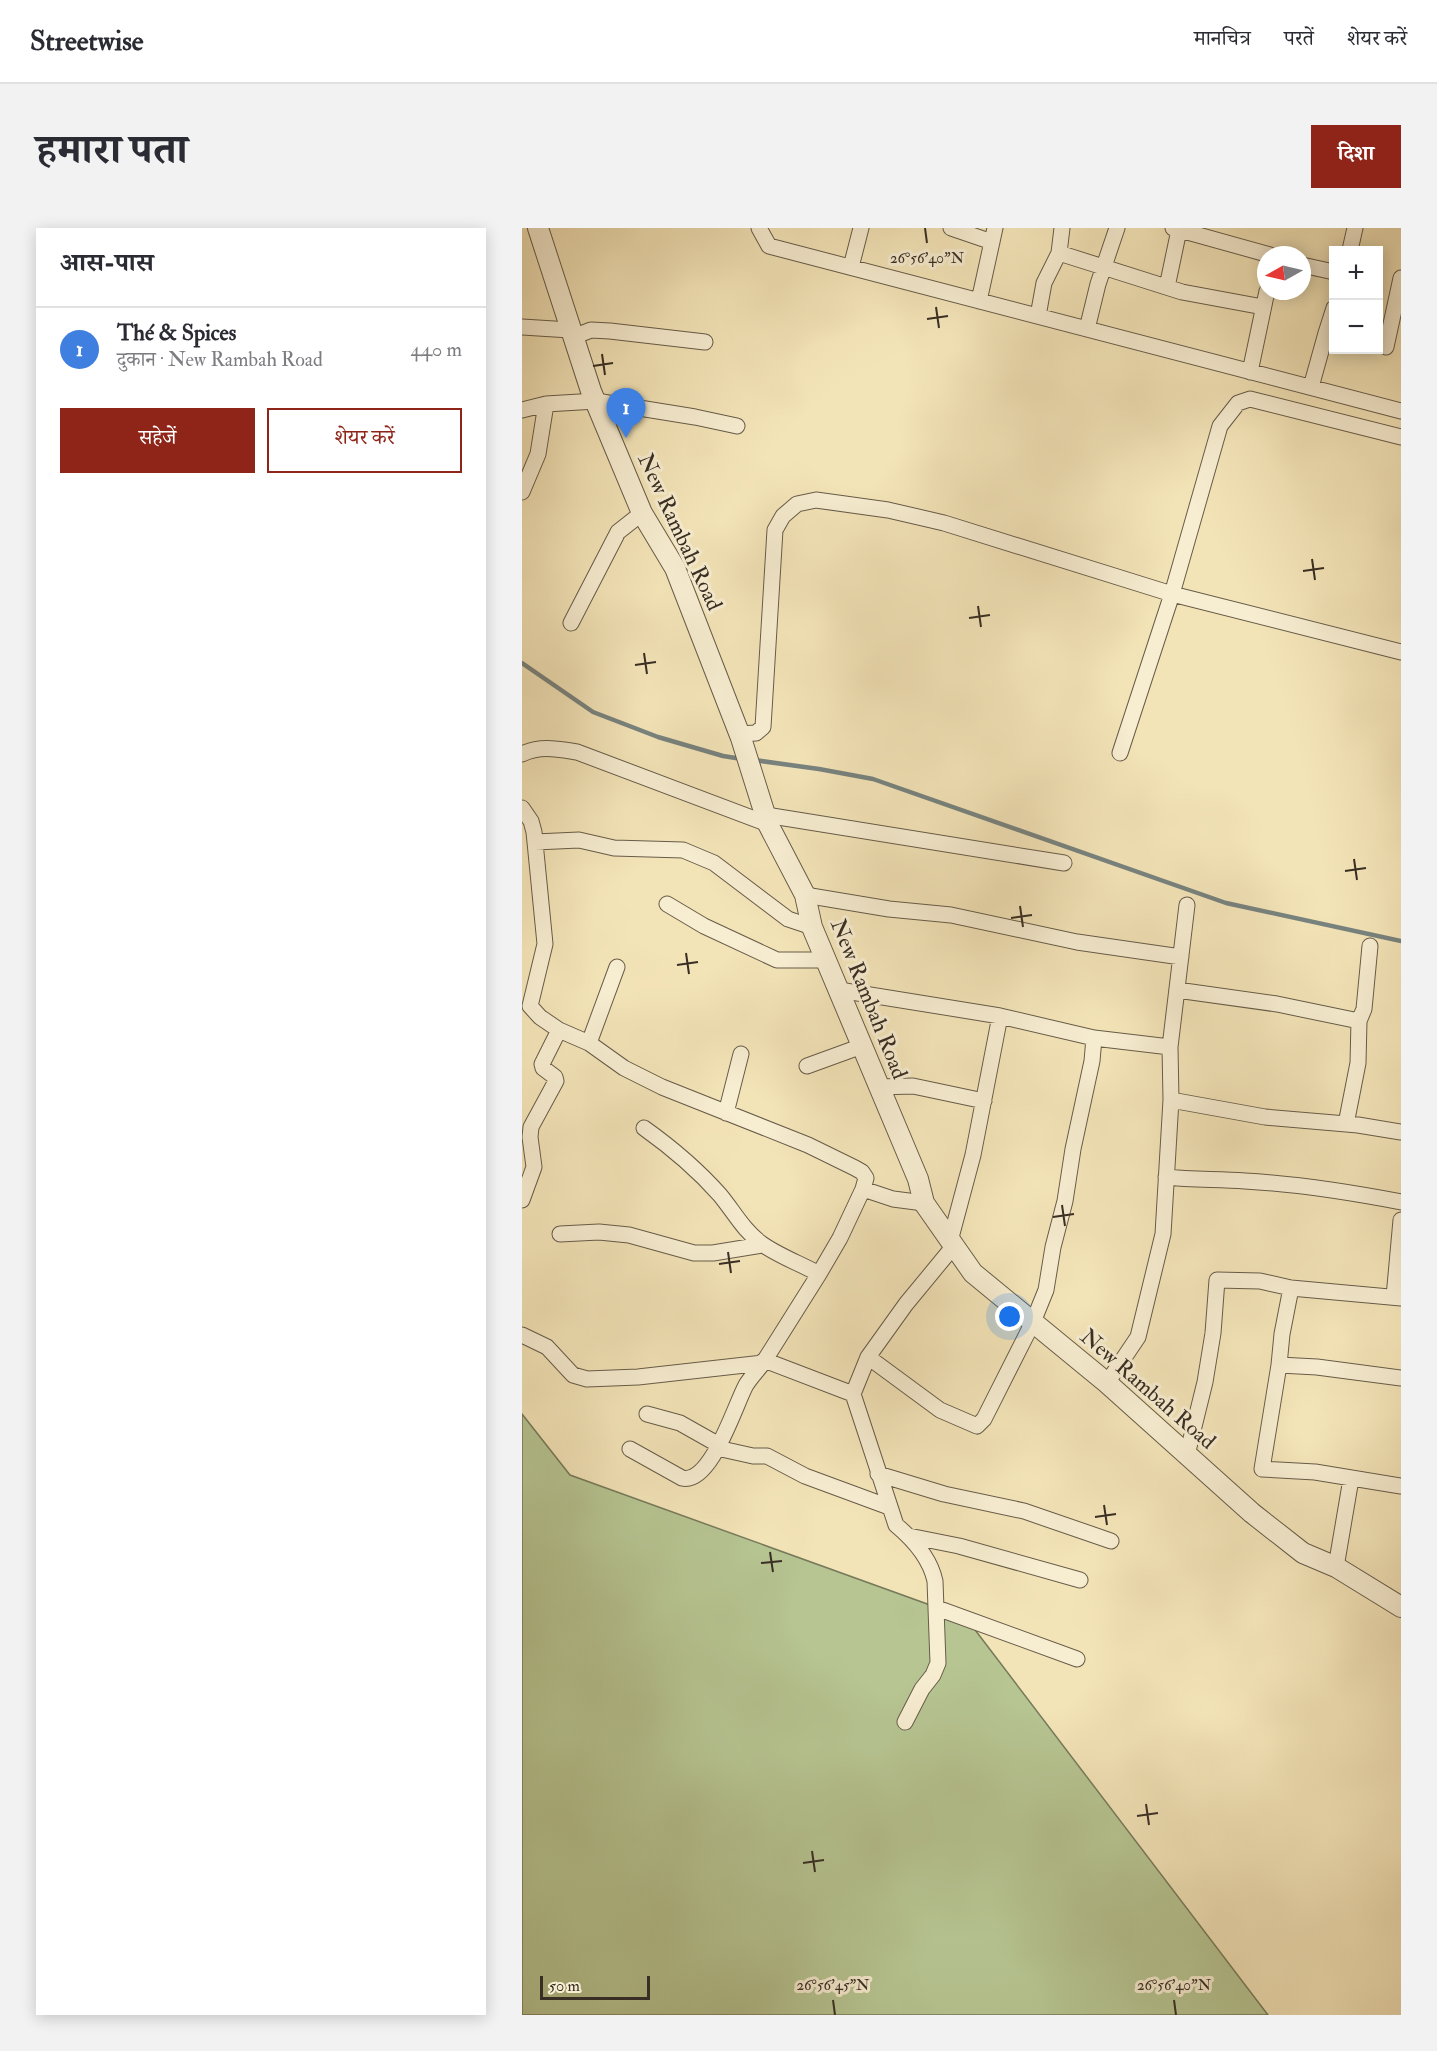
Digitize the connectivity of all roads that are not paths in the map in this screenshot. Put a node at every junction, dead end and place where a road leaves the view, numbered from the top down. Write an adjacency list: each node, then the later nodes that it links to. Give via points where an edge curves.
1 (538, 228): 25 (street, New Rambah Road)
2 (759, 228): 13 (street, via 769,246)
3 (861, 228): 13 (street)
4 (951, 228): 9 (street)
5 (1062, 228): 12 (street)
6 (1117, 228): 14 (street)
7 (1355, 228): 10 (street)
8 (1176, 229): 11 (street); 18 (street)
9 (994, 235): 20 (street)
10 (1351, 246)
11 (1257, 251)
12 (1059, 253): 14 (street); 22 (street, via 1044,283)
13 (850, 267): 20 (street)
14 (1104, 267): 18 (street); 24 (street)
15 (1311, 267): 16 (street)
16 (1329, 271)
17 (1400, 283): 28 (street)
18 (1167, 287): 21 (street)
19 (1265, 300): 21 (street)
20 (979, 301): 22 (street)
21 (1263, 307): 29 (street)
22 (1038, 316): 24 (street)
23 (522, 327): 25 (street)
24 (1087, 329): 29 (street)
25 (571, 333): 27 (street, via 609,331); 31 (street, New Rambah Road)
26 (1329, 337): 30 (street)
27 (705, 342)
28 (1388, 347)
29 (1250, 372): 30 (street)
30 (1311, 387): 34 (street)
31 (596, 401): 32 (street); 35 (street); 38 (street, New Rambah Road)
32 (546, 404): 33 (street); 37 (street, via 537,454)
33 (522, 410)
34 (1401, 411)
35 (737, 426)
36 (1401, 438): 39 (street, via 1250,399 1238,402 1220,426)
37 (522, 492)
38 (642, 513): 40 (street, via 618,531); 42 (street, New Rambah Road, via 675,568)
39 (1172, 594): 41 (street); 42 (street, via 888,510 816,500 797,504 775,530 763,727 756,733); 43 (street)
40 (571, 623)
41 (1401, 652)
42 (740, 736): 46 (street, New Rambah Road)
43 (1120, 753)
44 (522, 754): 46 (street, via 544,747 577,752)
45 (522, 808): 47 (street, via 531,821)
46 (765, 812): 48 (street); 49 (street, New Rambah Road)
47 (535, 842): 52 (street, via 579,840 614,848 683,850 714,863 788,919); 59 (street, via 545,944)
48 (1064, 863)
49 (805, 895): 52 (street, New Rambah Road); 54 (street, via 951,915 1077,942)
50 (667, 904): 55 (street, via 777,960)
51 (1187, 905): 54 (street)
52 (812, 927): 55 (street, New Rambah Road)
53 (1370, 946): 61 (street, via 1364,1008)
54 (1181, 957): 58 (street)
55 (827, 960): 57 (street, New Rambah Road)
56 (617, 967): 64 (street)
57 (839, 990): 60 (street); 65 (street, New Rambah Road)
58 (1177, 990): 61 (street); 66 (street)
59 (526, 1005): 62 (street)
60 (1000, 1016): 63 (street); 71 (street)
61 (1359, 1021): 73 (street, via 1358,1063)
62 (559, 1030): 64 (street); 78 (street, via 543,1064 556,1081 531,1126 534,1167)
63 (1094, 1038): 66 (street); 88 (street, via 1046,1290)
64 (589, 1042): 72 (street, via 624,1068)
65 (862, 1046): 68 (street); 69 (street, New Rambah Road)
66 (1170, 1047): 70 (street)
67 (741, 1054): 72 (street)
68 (807, 1066)
69 (879, 1087): 71 (street, via 913,1086); 80 (street, New Rambah Road, via 918,1179)
70 (1171, 1100): 73 (street, via 1264,1117); 76 (street)
71 (984, 1101): 83 (street)
72 (726, 1113): 77 (street, via 855,1168 866,1178)
73 (1346, 1124): 75 (street)
74 (644, 1128): 84 (street, via 676,1151)
75 (1401, 1132)
76 (1166, 1177): 79 (street, via 1243,1180); 94 (street, via 1162,1234 1138,1337)
77 (863, 1189): 80 (street, via 893,1199); 85 (street)
78 (522, 1200)
79 (1401, 1202)
80 (924, 1203): 83 (street, New Rambah Road)
81 (1401, 1220): 87 (street)
82 (560, 1234): 84 (street, via 629,1235 694,1253)
83 (952, 1244): 88 (street, New Rambah Road, via 973,1273); 90 (street)
84 (762, 1245): 85 (street)
85 (819, 1274): 91 (street)
86 (1291, 1288): 87 (street); 92 (street); 99 (street, via 1260,1281 1217,1280 1205,1382)
87 (1397, 1298)
88 (1033, 1322): 90 (street, via 977,1426 940,1410); 94 (street, New Rambah Road)
89 (522, 1335): 91 (street, via 547,1347 573,1376 587,1378 638,1377)
90 (868, 1357): 95 (street)
91 (764, 1361): 95 (street); 97 (street, via 746,1385)
92 (1279, 1365): 93 (street); 101 (street, via 1262,1469)
93 (1401, 1378)
94 (1107, 1383): 99 (street, New Rambah Road)
95 (853, 1394): 100 (street)
96 (647, 1414): 97 (street, via 680,1423)
97 (718, 1446): 98 (street, via 706,1465 687,1479); 103 (street, via 767,1456 805,1476)
98 (630, 1449)
99 (1187, 1455): 106 (street, New Rambah Road, via 1303,1553)
100 (878, 1474): 103 (street); 105 (street, via 944,1494 1024,1511)
101 (1351, 1479): 102 (street); 106 (street)
102 (1401, 1485)
103 (889, 1507): 104 (street, via 896,1525)
104 (909, 1536): 107 (street); 109 (street, via 932,1570)
105 (1111, 1541)
106 (1336, 1567): 108 (street, New Rambah Road)
107 (1080, 1580)
108 (1401, 1607)
109 (937, 1608): 110 (street); 111 (street, via 938,1663)
110 (1077, 1659)
111 (905, 1722)

